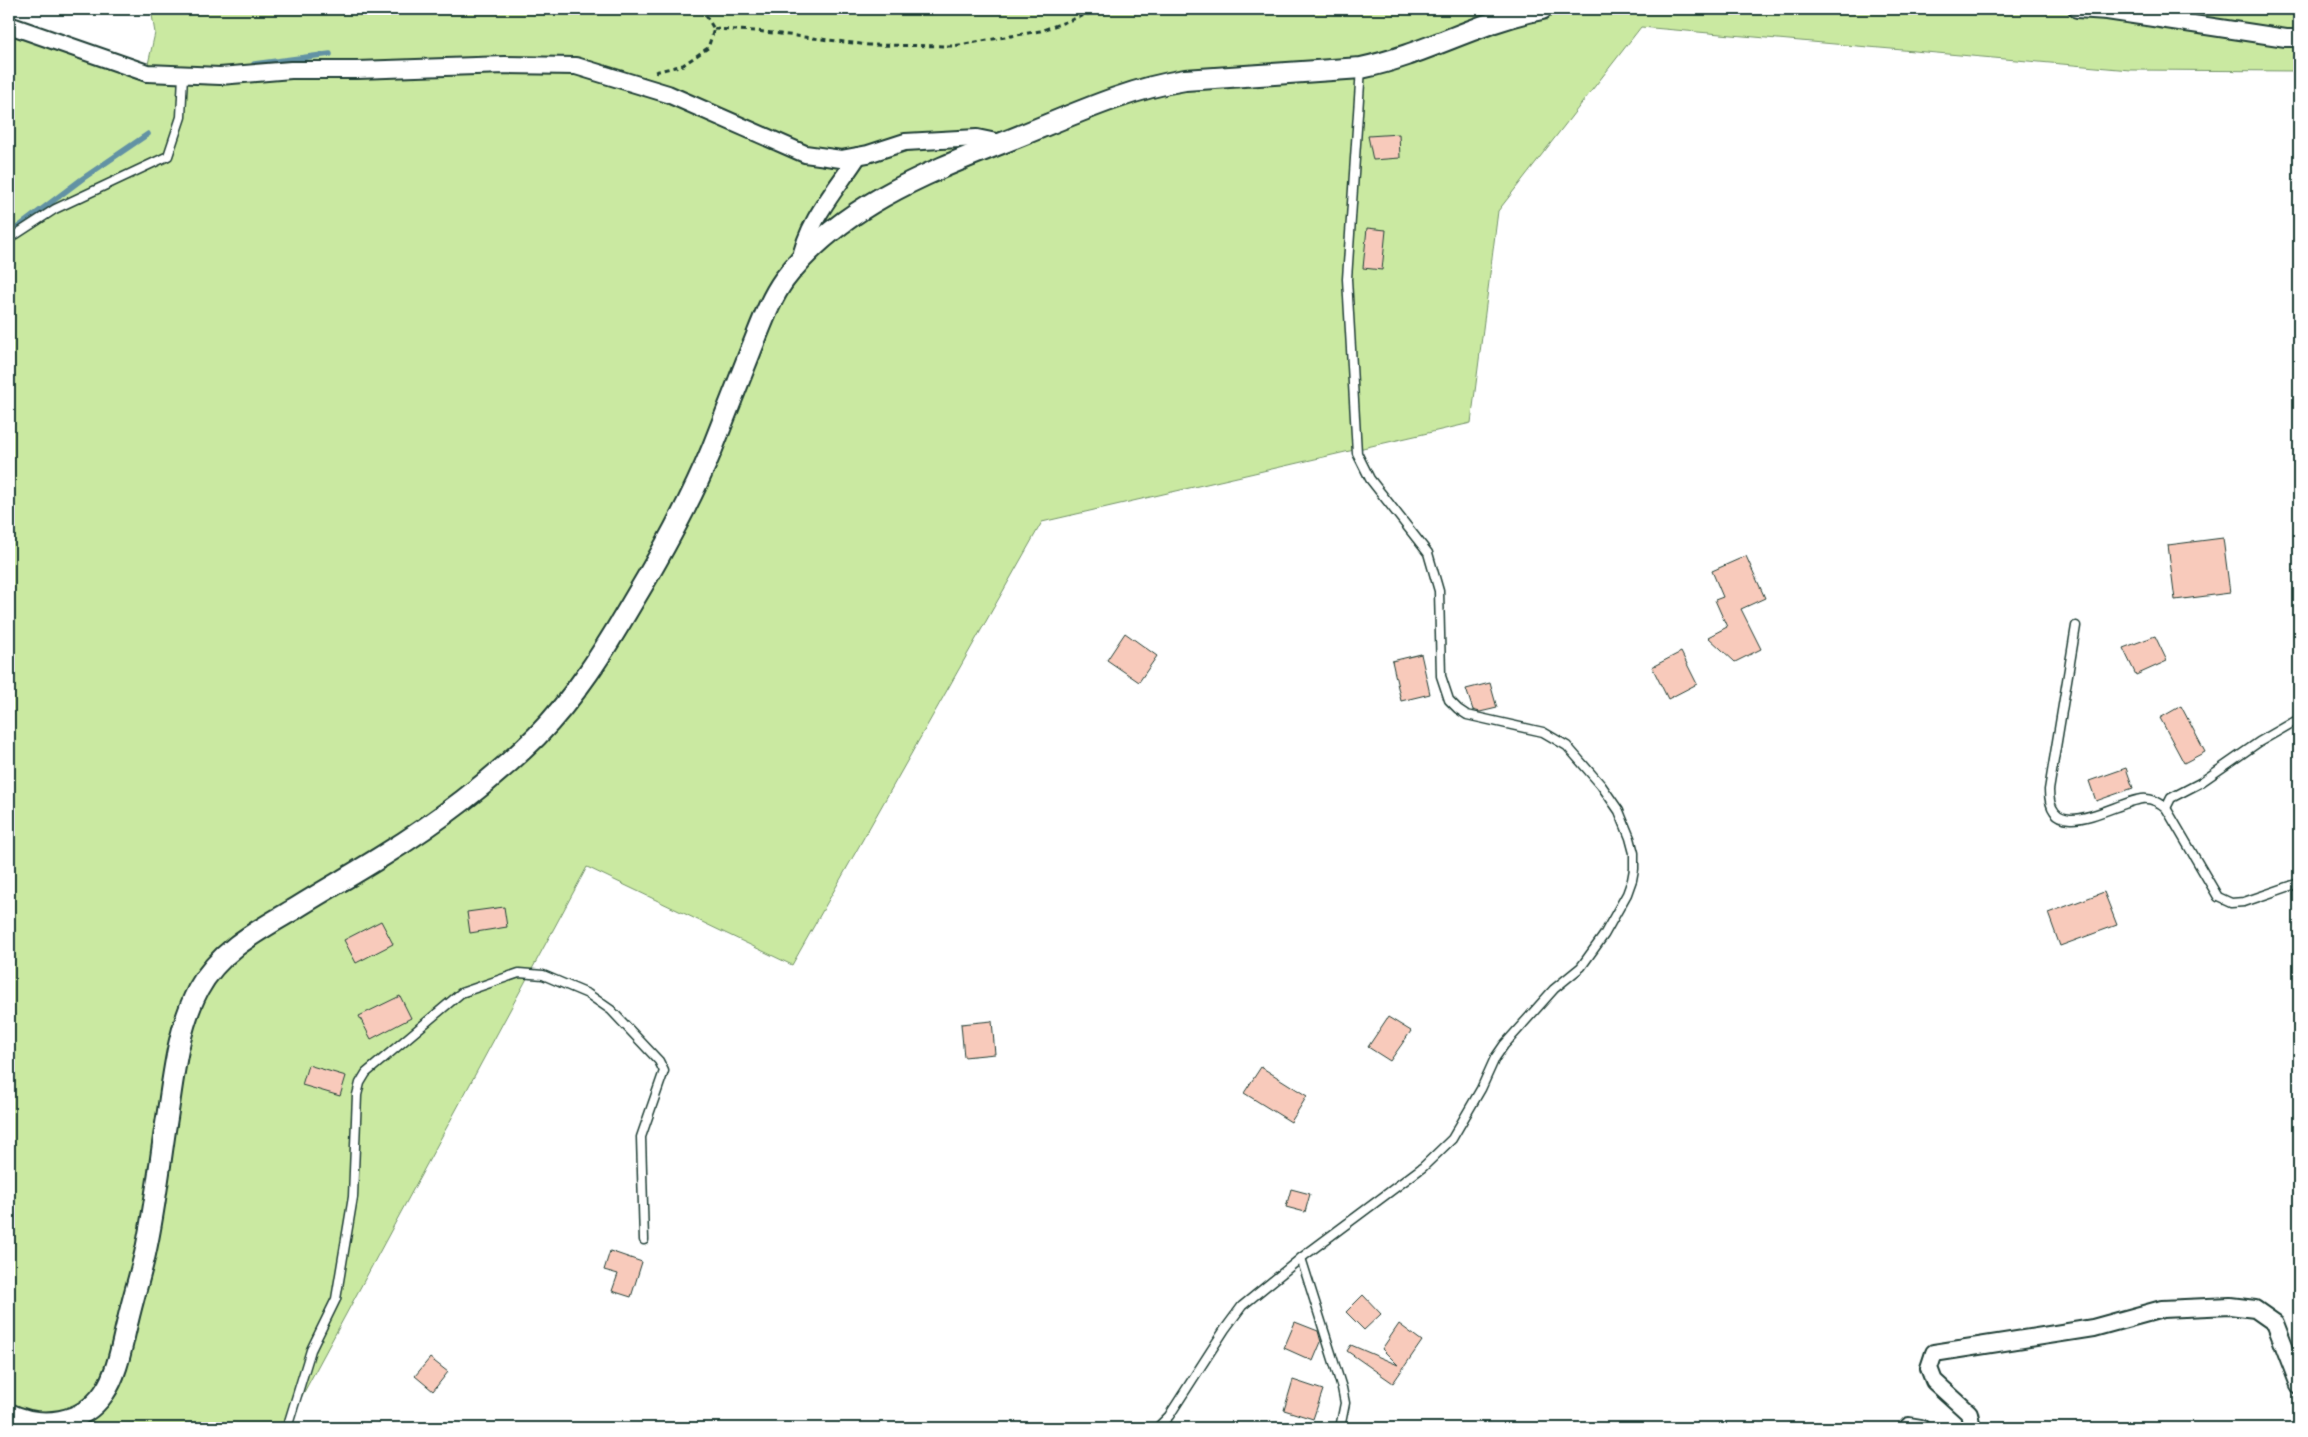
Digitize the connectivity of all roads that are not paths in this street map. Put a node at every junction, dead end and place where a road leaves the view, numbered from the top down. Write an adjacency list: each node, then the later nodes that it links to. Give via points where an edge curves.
1 (1542, 9): 5 (street, via 1497,20 1414,54)
2 (2077, 9): 4 (street)
3 (9, 25): 6 (street, via 147,74)
4 (2299, 38)
5 (1361, 68): 7 (street, via 1226,76 1157,85); 16 (lane, via 1347,279 1356,453 1370,479 1428,553 1434,567 1439,591 1441,676 1449,700 1468,715 1543,732 1567,746 1601,784 1619,811 1630,838 1634,869 1627,894 1604,935 1581,967 1554,989 1504,1045 1452,1139 1423,1167)
6 (183, 75): 8 (street, via 435,66 576,66 668,94 805,154 841,159); 9 (lane, via 181,117 168,156 55,209)
7 (1001, 143): 8 (street, via 977,138 905,142); 10 (street, via 951,162 883,195 834,231)
8 (858, 156): 10 (street, via 811,226)
9 (9, 238)
10 (800, 262): 18 (street, via 783,282 767,312 681,517 620,624 582,684 561,710 503,767 439,816 389,852 242,940 209,972 196,994 180,1041 146,1250 118,1359 105,1392 73,1418 49,1424)
11 (2076, 626): 13 (lane, via 2049,790 2053,811 2064,820 2076,820 2143,799 2156,800)
12 (2299, 719): 13 (lane, via 2171,798)
13 (2166, 808): 14 (lane, via 2218,897 2231,903 2244,902)
14 (2299, 883)
15 (644, 1240): 19 (lane, via 641,1137 664,1071 659,1061 611,1010 588,994 543,975 519,973 461,993 366,1073 360,1083 353,1198 336,1299 312,1350)
16 (1301, 1258): 20 (lane, via 1242,1306 1169,1416); 21 (lane, via 1342,1388 1345,1404)
17 (2299, 1385): 22 (street, via 2276,1323 2255,1309 2230,1306 2162,1309 2093,1328 1934,1353 1929,1368 1934,1381 1969,1413)
18 (15, 1421)
19 (286, 1428)
20 (1157, 1428)
21 (1340, 1428)
22 (1972, 1428)

